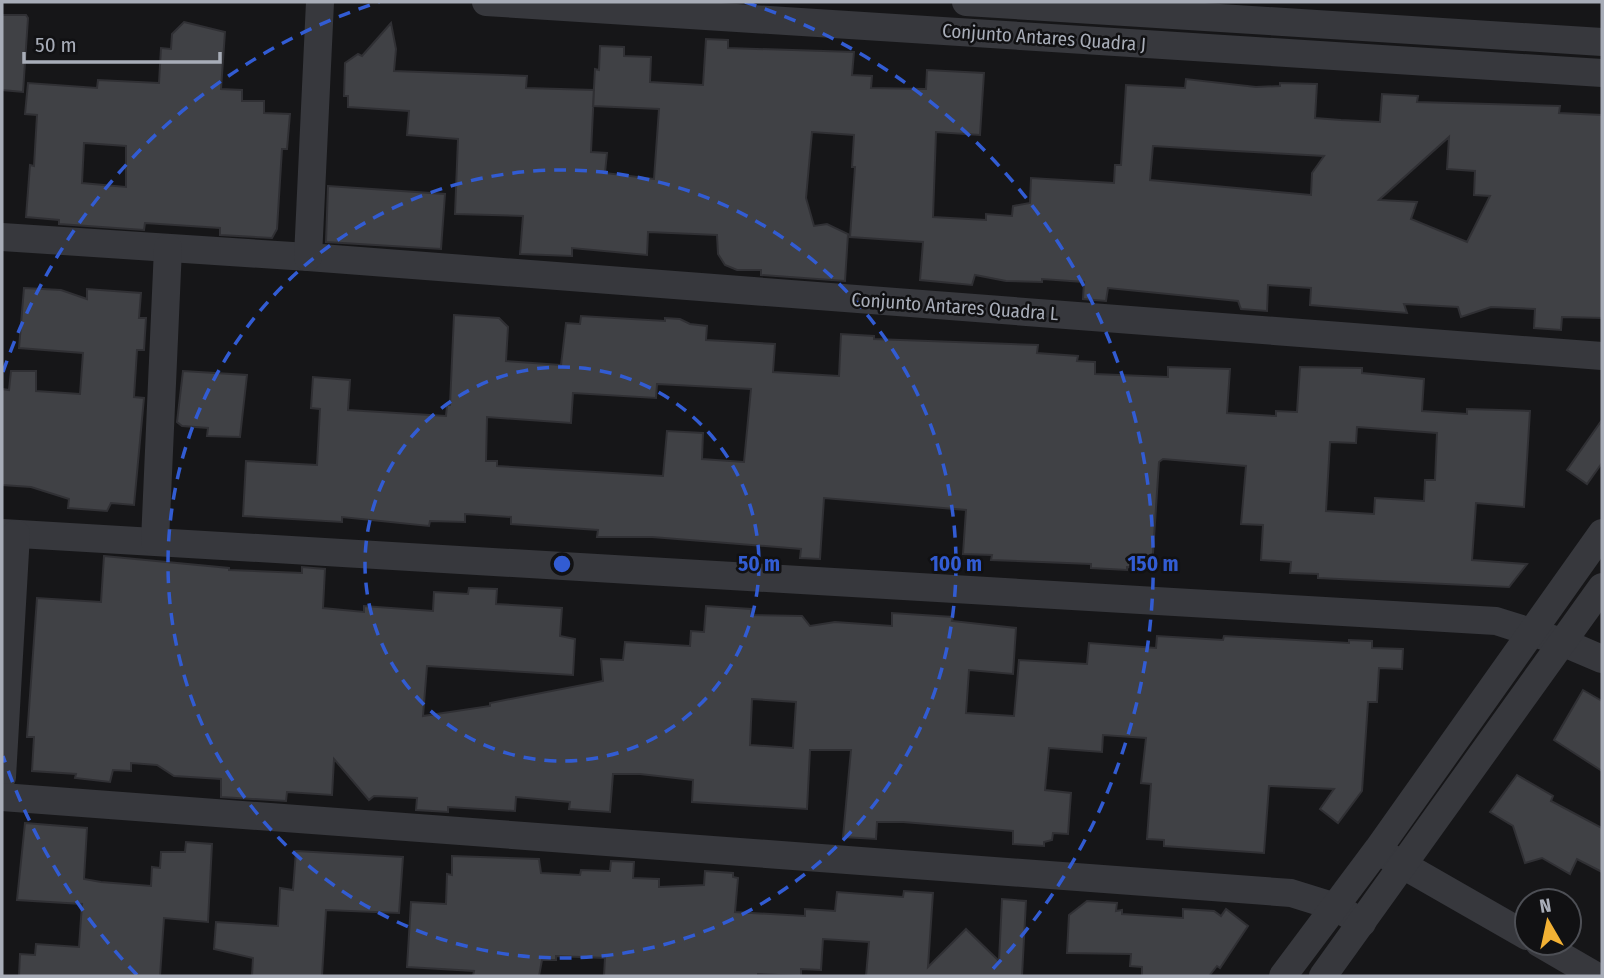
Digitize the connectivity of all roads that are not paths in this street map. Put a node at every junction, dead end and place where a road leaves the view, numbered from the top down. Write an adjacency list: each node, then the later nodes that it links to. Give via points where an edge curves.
1 (320, 2): 12 (street)
2 (486, 2): 5 (street, Conjunto Antares Quadra J)
3 (966, 2): 4 (street, Conjunto Antares Quadra J)
4 (976, 2): 5 (street); 6 (street, Conjunto Antares Quadra J)
5 (973, 33): 8 (street, Conjunto Antares Quadra J)
6 (1475, 34): 7 (street, Conjunto Antares Quadra J); 8 (street)
7 (1602, 42)
8 (1472, 65): 9 (street, Conjunto Antares Quadra J)
9 (1602, 73)
10 (2, 237): 11 (street, Conjunto Antares Quadra L)
11 (168, 248): 12 (street, Conjunto Antares Quadra L); 16 (street)
12 (308, 257): 13 (street, Conjunto Antares Quadra L)
13 (1602, 356)
14 (1602, 533): 18 (street)
15 (9, 534): 16 (street); 21 (street)
16 (155, 541): 18 (street, via 1496,621)
17 (1602, 587): 19 (street)
18 (1531, 632): 19 (street); 23 (street)
19 (1562, 642): 20 (street); 24 (street)
20 (1602, 659)
21 (2, 777)
22 (2, 797): 25 (street, via 1291,893)
23 (1378, 849): 24 (street); 25 (street)
24 (1404, 867): 26 (street); 27 (street)
25 (1336, 907): 26 (street); 29 (street)
26 (1362, 923): 30 (street)
27 (1513, 928)
28 (1563, 957): 31 (street)
29 (1283, 976)
30 (1323, 976)
31 (1596, 976)

